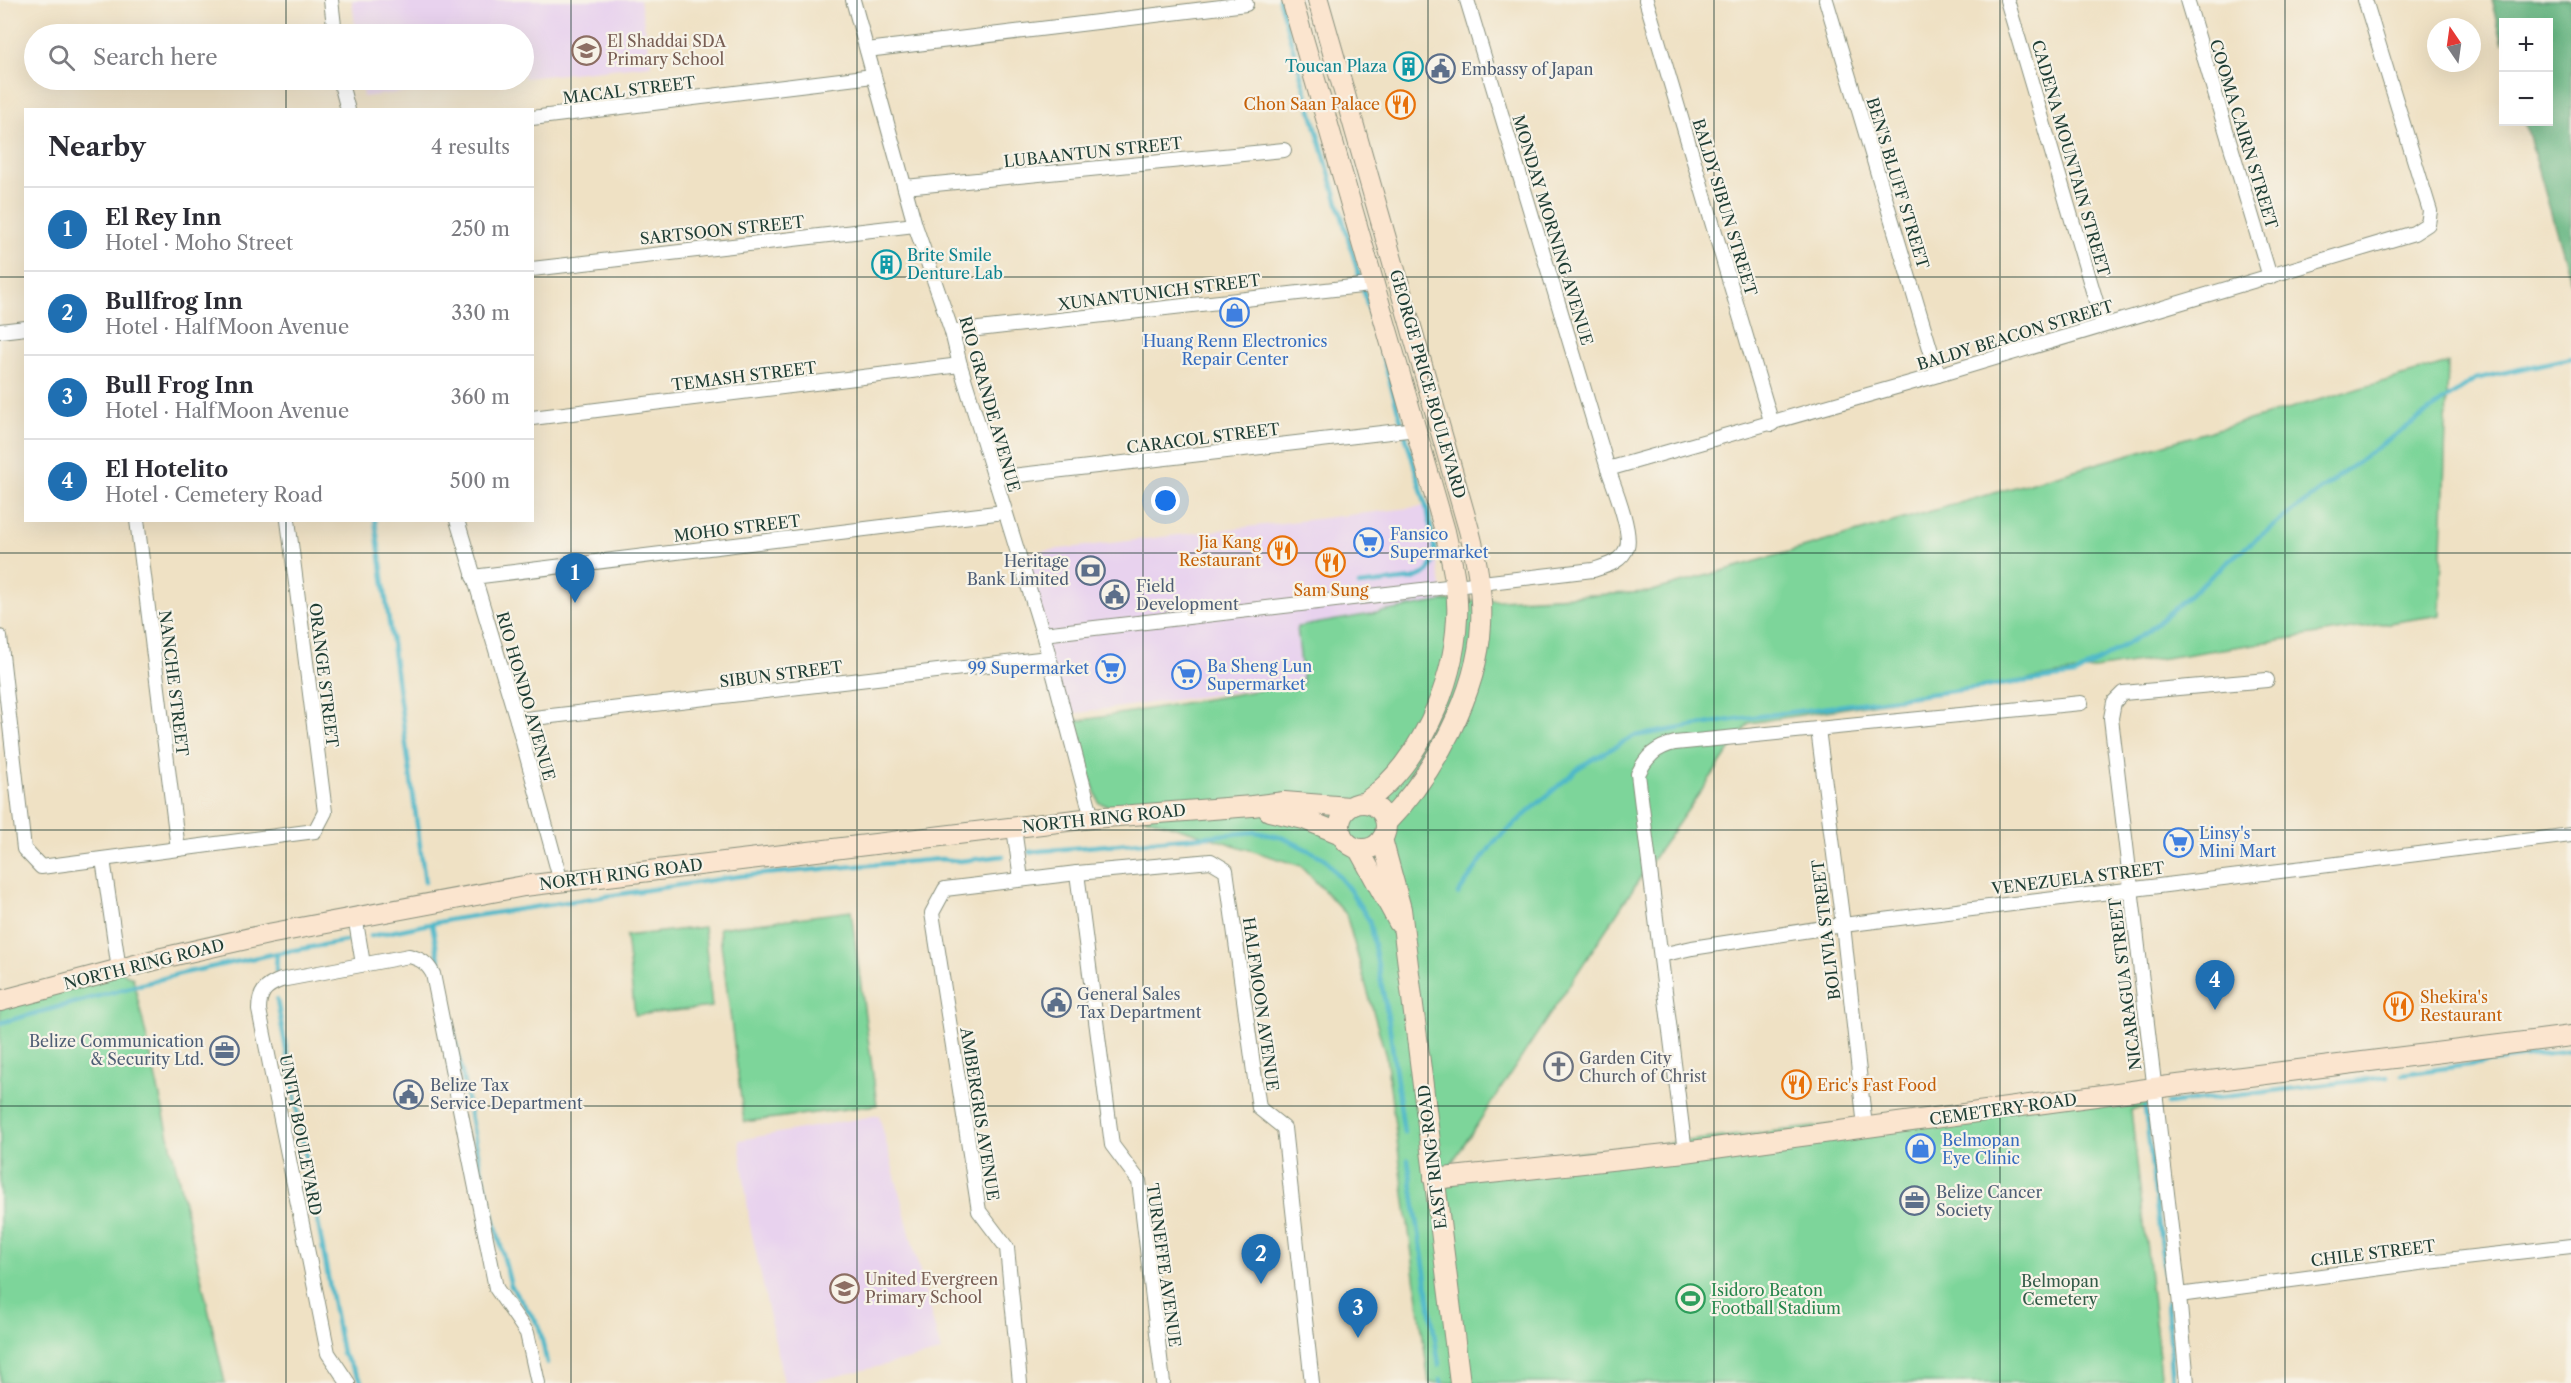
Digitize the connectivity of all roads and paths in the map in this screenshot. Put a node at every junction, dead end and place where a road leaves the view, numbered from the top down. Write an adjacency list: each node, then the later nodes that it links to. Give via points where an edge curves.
1 (331, 0): 12 (street)
2 (853, 0): 13 (street, RIO GRANDE AVENUE)
3 (1292, 0): 20 (main road, GEORGE PRICE BOULEVARD)
4 (1318, 0): 19 (main road, GEORGE PRICE BOULEVARD)
5 (1467, 0): 35 (street, MONDAY MORNING AVENUE)
6 (1646, 0): 33 (street, BALDY SIBUN STREET)
7 (1826, 0): 31 (street, BEN'S BLUFF STREET)
8 (2007, 0): 26 (street, CADENA MOUNTAIN STREET)
9 (2187, 0): 24 (street, COOMA CAIRN STREET)
10 (2365, 0): 24 (street, BALDY BEACON STREET, via 2430,211 2428,224 2414,233)
11 (1246, 4): 13 (street)
12 (334, 24)
13 (867, 50): 14 (street, RIO GRANDE AVENUE)
14 (873, 76): 17 (street, MACAL STREET); 21 (street, RIO GRANDE AVENUE)
15 (343, 90): 16 (street)
16 (347, 108)
17 (534, 118)
18 (1284, 150): 21 (street, LUBAANTUN STREET)
19 (1368, 168): 20 (main road); 42 (main road, GEORGE PRICE BOULEVARD)
20 (1343, 175): 34 (main road, GEORGE PRICE BOULEVARD)
21 (905, 187): 22 (street, RIO GRANDE AVENUE)
22 (915, 225): 23 (street, SARTSOON STREET); 29 (street, RIO GRANDE AVENUE)
23 (534, 269)
24 (2270, 277): 26 (street, BALDY BEACON STREET)
25 (1370, 285): 29 (street, XUNANTUNICH STREET)
26 (2103, 325): 31 (street, BALDY BEACON STREET)
27 (24, 328): 28 (street)
28 (0, 331)
29 (952, 332): 30 (street, RIO GRANDE AVENUE)
30 (960, 365): 32 (street, TEMASH STREET); 36 (street, RIO GRANDE AVENUE)
31 (1938, 375): 33 (street, BALDY BEACON STREET)
32 (534, 418)
33 (1772, 424): 35 (street, BALDY BEACON STREET)
34 (1416, 429): 36 (street, CARACOL STREET); 43 (main road, GEORGE PRICE BOULEVARD, via 1446,531)
35 (1608, 469): 42 (street, MONDAY MORNING AVENUE, via 1627,533 1627,547 1612,565)
36 (994, 478): 37 (street, RIO GRANDE AVENUE)
37 (1004, 512): 41 (street, MOHO STREET); 44 (street, RIO GRANDE AVENUE)
38 (137, 522): 60 (street, NANCHE STREET)
39 (288, 522): 60 (street, ORANGE STREET, via 325,812 315,831)
40 (458, 522): 41 (street, RIO HONDO AVENUE)
41 (473, 577): 51 (street, RIO HONDO AVENUE)
42 (1480, 582): 43 (street, MONDAY MORNING AVENUE); 50 (main road, GEORGE PRICE BOULEVARD, via 1479,648)
43 (1455, 585): 44 (street, MONDAY MORNING AVENUE); 49 (main road, GEORGE PRICE BOULEVARD, via 1456,638)
44 (1043, 634): 46 (street, RIO GRANDE AVENUE)
45 (0, 637): 62 (street, via 24,849 41,867)
46 (1048, 658): 51 (street, SIBUN STREET); 55 (street, RIO GRANDE AVENUE)
47 (2268, 680): 66 (street, NICARAGUA STREET, via 2123,693 2114,702 2112,718)
48 (2081, 703): 52 (street)
49 (1437, 705): 50 (main road); 53 (main road, GEORGE PRICE BOULEVARD, via 1408,758 1387,784)
50 (1458, 712): 57 (main road, GEORGE PRICE BOULEVARD, via 1424,776)
51 (517, 720): 65 (street, RIO HONDO AVENUE)
52 (1818, 729): 68 (street, BOLIVIA STREET); 70 (street, via 1675,743 1651,753 1638,774)
53 (1357, 805): 54 (main road, NORTH RING ROAD, via 1278,802); 57 (main road, via 1379,809); 58 (main road, via 1340,820)
54 (1252, 806): 55 (main road, NORTH RING ROAD); 58 (main road, NORTH RING ROAD, via 1304,819)
55 (1092, 818): 56 (main road, NORTH RING ROAD)
56 (1014, 828): 64 (street); 65 (main road, NORTH RING ROAD)
57 (1384, 831): 61 (main road, via 1372,848); 69 (main road)
58 (1341, 834): 61 (main road, via 1345,842)
59 (2571, 835): 66 (street, VENEZUELA STREET)
60 (178, 849): 62 (street)
61 (1359, 850): 69 (main road)
62 (103, 859): 72 (street)
63 (1077, 873): 64 (street); 84 (street, TURNEFFE AVENUE, via 1112,1145 1138,1181); 85 (street, HALFMOON AVENUE, via 1211,861 1226,870 1259,1108 1284,1128)
64 (1021, 879): 83 (street, AMBERGRIS AVENUE, via 945,889 932,913 979,1211 1007,1248)
65 (561, 882): 67 (main road, NORTH RING ROAD)
66 (2130, 888): 68 (street, VENEZUELA STREET); 75 (street, NICARAGUA STREET)
67 (355, 916): 71 (street); 72 (main road, NORTH RING ROAD)
68 (1843, 924): 70 (street, VENEZUELA STREET); 76 (street, BOLIVIA STREET)
69 (1403, 930): 78 (main road, EAST RING ROAD)
70 (1661, 955): 77 (street)
71 (363, 964): 81 (street, UNITY BOULEVARD, via 281,980 263,990 259,999 328,1353); 82 (street, via 409,956 420,959 433,974 496,1288 526,1333)
72 (119, 970): 73 (main road, NORTH RING ROAD)
73 (0, 1001)
74 (2571, 1036): 75 (main road, CEMETERY ROAD)
75 (2154, 1088): 76 (main road, CEMETERY ROAD); 80 (street, NICARAGUA STREET)
76 (1865, 1127): 77 (main road, CEMETERY ROAD)
77 (1685, 1152): 78 (main road, CEMETERY ROAD)
78 (1434, 1179): 86 (main road, EAST RING ROAD)
79 (2571, 1246): 80 (street, CHILE STREET)
80 (2179, 1295): 87 (street, NICARAGUA STREET)
81 (348, 1383)
82 (538, 1383)
83 (1020, 1383)
84 (1163, 1383)
85 (1312, 1383)
86 (1460, 1383)
87 (2187, 1383)

